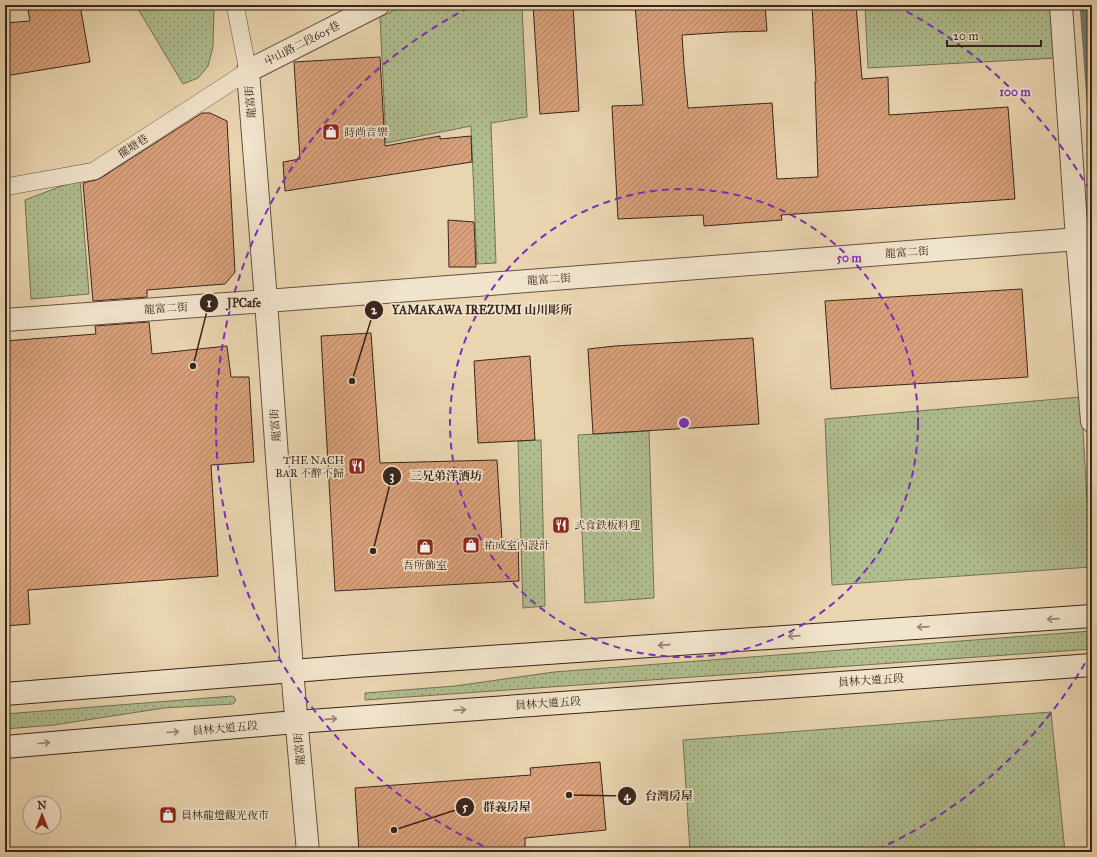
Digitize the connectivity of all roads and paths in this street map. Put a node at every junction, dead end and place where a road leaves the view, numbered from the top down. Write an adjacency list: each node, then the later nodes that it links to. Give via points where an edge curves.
1 (235, 5): 4 (lane)
2 (378, 5): 4 (street, 中山路二段605巷)
3 (1061, 5): 6 (street)
4 (248, 71): 5 (lane, 擺塘巷, via 94,171); 7 (street, 龍富街)
5 (5, 187)
6 (1084, 238): 7 (street, 龍富二街); 9 (street)
7 (266, 301): 8 (street, 龍富二街); 12 (street, 龍富街)
8 (5, 320)
9 (1092, 421)
10 (1092, 616): 12 (street, one-way to 12)
11 (1092, 665): 14 (street, 員林大道五段, one-way to 11)
12 (292, 670): 13 (street); 14 (street, 龍富街)
13 (5, 694)
14 (296, 722): 15 (street, 員林大道五段, one-way to 14); 16 (street, 龍富街)
15 (5, 747)
16 (308, 852)

